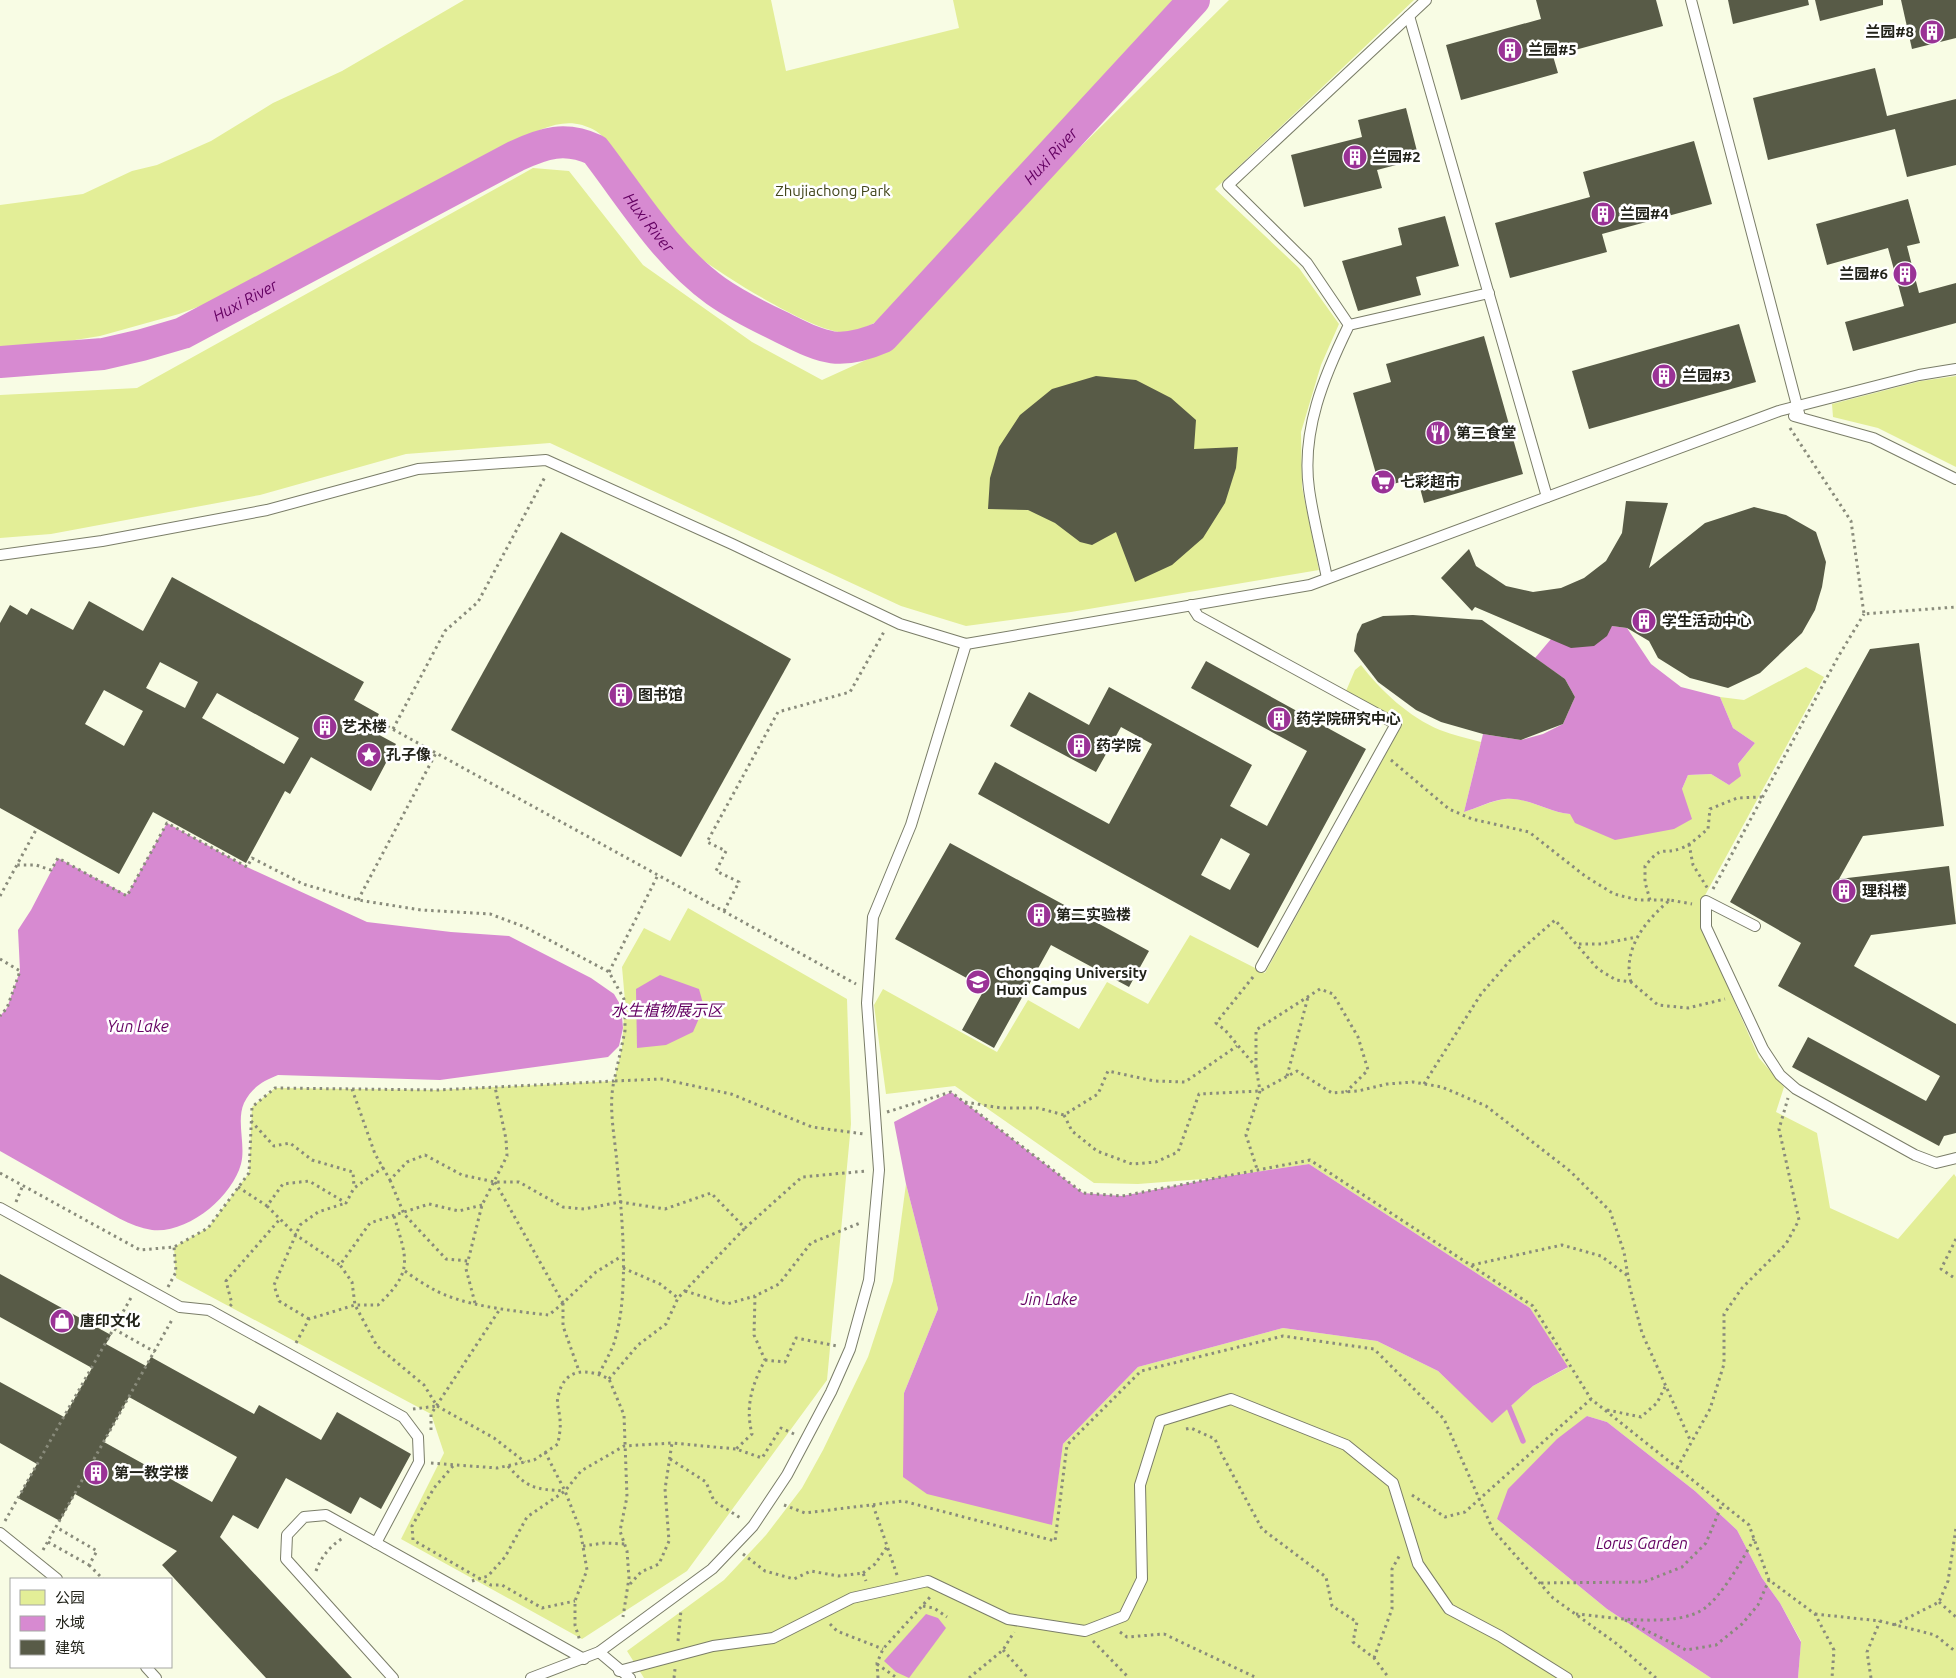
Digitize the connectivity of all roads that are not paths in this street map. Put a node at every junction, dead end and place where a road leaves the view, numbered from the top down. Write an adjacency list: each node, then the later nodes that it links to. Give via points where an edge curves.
1 (1426, 0): 3 (lane)
2 (1691, 0): 7 (lane)
3 (1409, 16): 4 (lane); 5 (lane, via 1228,184 1307,263)
4 (1489, 293): 5 (lane); 11 (lane)
5 (1349, 325): 13 (lane, via 1327,371 1309,433 1309,487)
6 (1956, 369): 7 (lane, via 1919,375)
7 (1799, 406): 8 (lane); 9 (lane)
8 (1779, 411): 9 (lane); 11 (lane)
9 (1800, 417): 10 (lane, via 1873,438)
10 (1956, 479)
11 (1547, 497): 13 (lane)
12 (0, 555): 15 (lane, via 102,541 267,510 418,469 546,460 890,619)
13 (1327, 578): 14 (lane, via 1310,584)
14 (1191, 605): 15 (lane); 17 (lane, via 1198,616 1396,724)
15 (966, 644): 23 (lane, via 911,825 873,917 867,1003 879,1170 869,1280 850,1348 807,1440 753,1526 712,1569)
16 (1755, 926): 18 (lane, via 1706,901 1706,927 1763,1049 1780,1075 1915,1155 1936,1163)
17 (1261, 967)
18 (1956, 1158)
19 (0, 1208): 21 (lane, via 180,1307 209,1310 403,1416 418,1437 419,1462)
20 (0, 1533): 22 (lane)
21 (376, 1543): 24 (lane); 28 (lane, via 326,1515 304,1517 287,1535 286,1559)
22 (56, 1578)
23 (599, 1652): 24 (lane); 26 (lane)
24 (584, 1659): 29 (lane)
25 (147, 1668): 27 (lane)
26 (619, 1671): 30 (lane); 31 (lane, via 713,1646 773,1638 852,1598 928,1581 1008,1619 1085,1631 1124,1616 1142,1579 1140,1485 1160,1421 1231,1400 1346,1445 1393,1483 1418,1564 1449,1609)
27 (156, 1678)
28 (393, 1678)
29 (531, 1678)
30 (630, 1678)
31 (1567, 1678)

